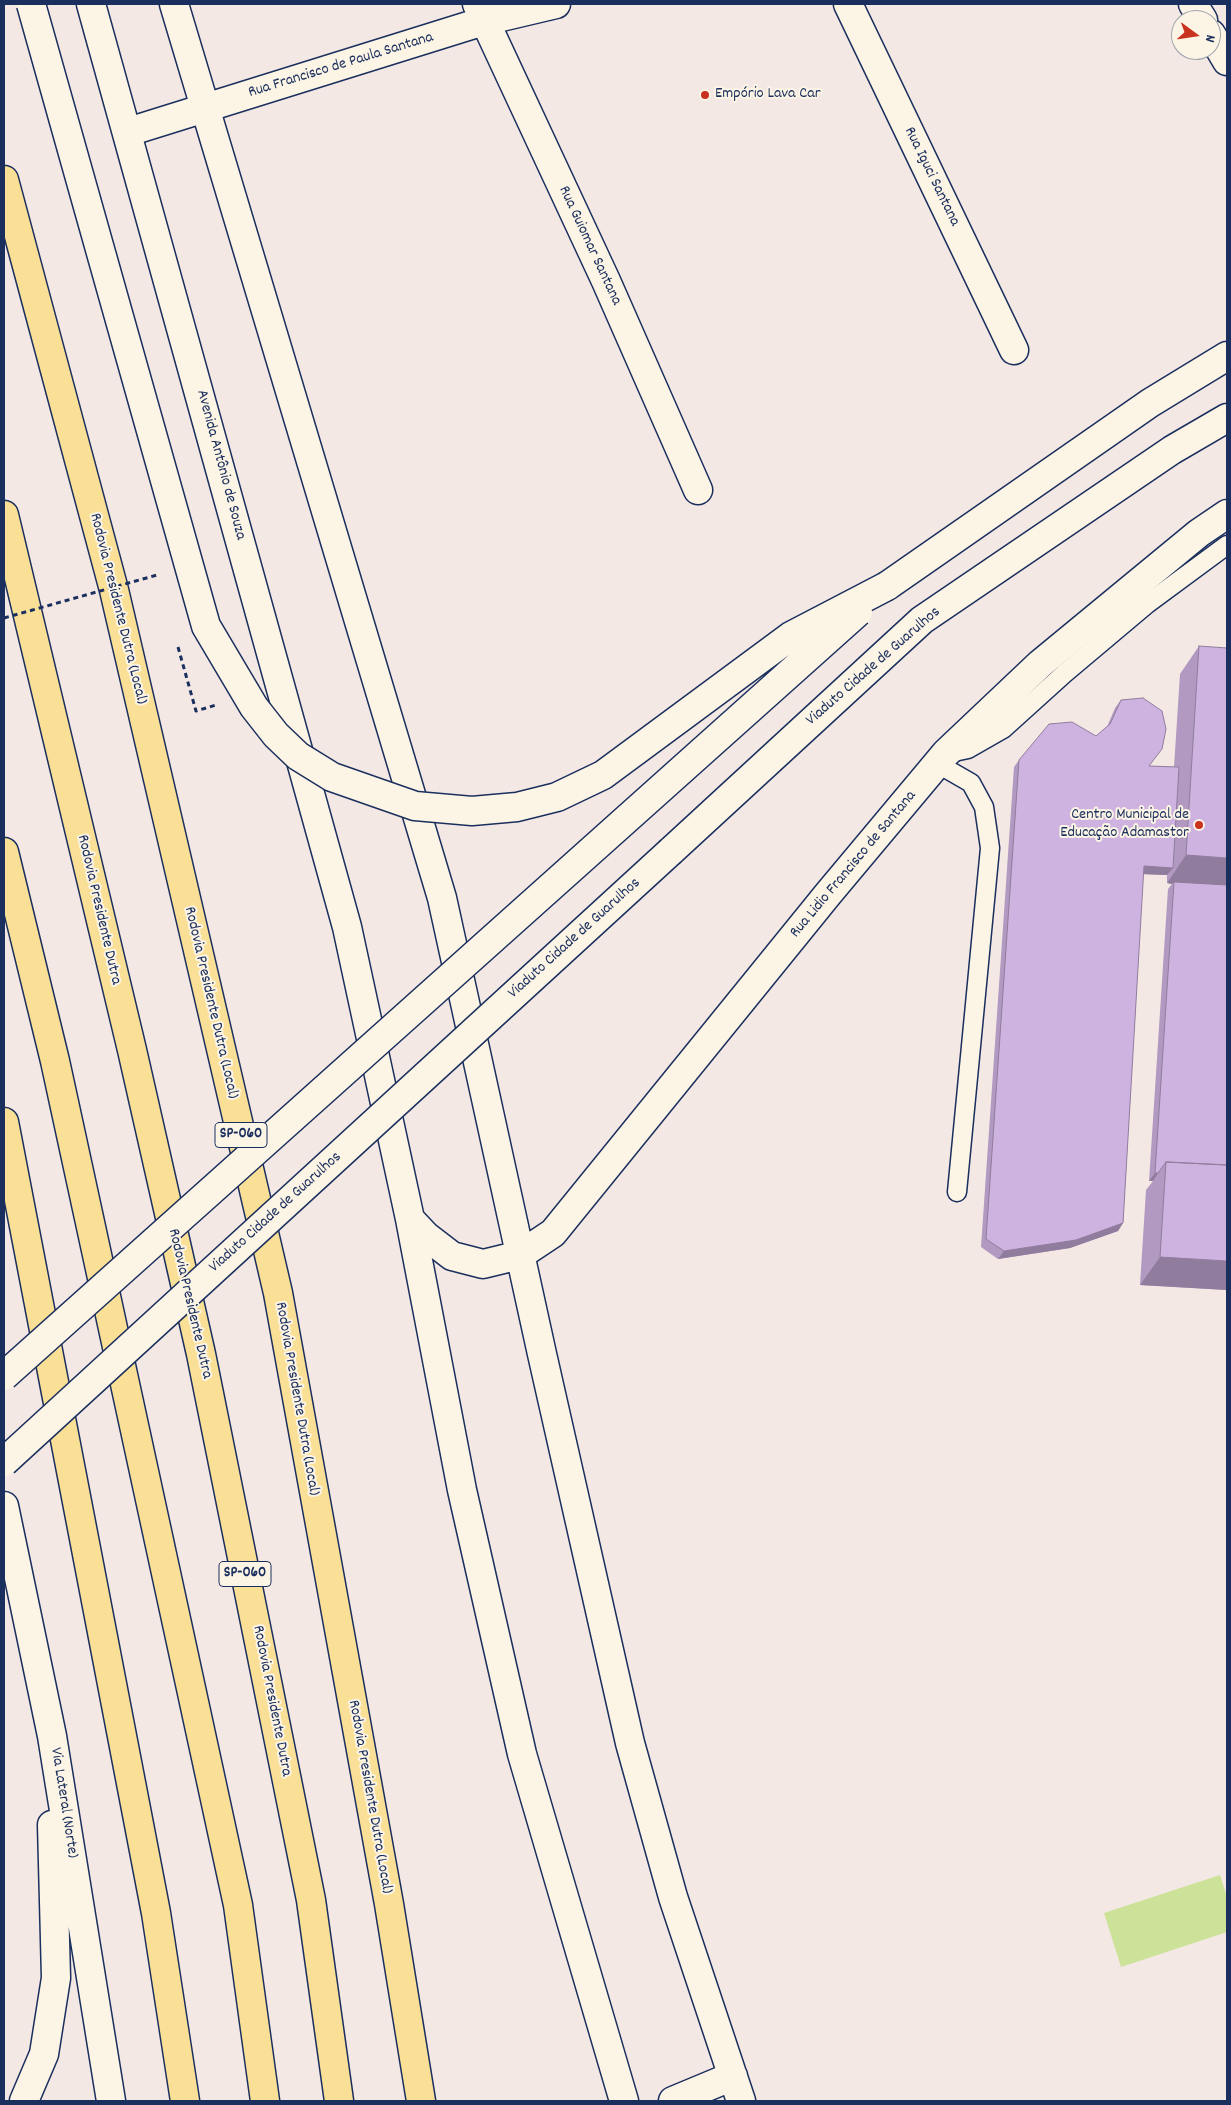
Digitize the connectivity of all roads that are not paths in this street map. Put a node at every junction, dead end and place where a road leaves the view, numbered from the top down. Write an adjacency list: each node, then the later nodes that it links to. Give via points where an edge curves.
1 (31, 4): 17 (main road, bridge, via 206,626 254,708 298,756 332,777 415,806 472,811 517,807 557,797 603,775 791,636)
2 (91, 4): 8 (main road, Avenida Antônio de Souza)
3 (174, 4): 7 (main road)
4 (556, 4): 6 (main road, Rua Francisco de Paula Santana)
5 (848, 4): 10 (main road, Rua Iguci Santana)
6 (480, 12): 7 (main road, Rua Francisco de Paula Santana); 13 (main road, Rua Guiomar Santana, via 606,281)
7 (205, 109): 8 (main road, Rua Francisco de Paula Santana); 23 (main road, via 442,898)
8 (128, 132): 22 (main road, Avenida Antônio de Souza, via 347,927)
9 (4, 180): 34 (highway, Rodovia Presidente Dutra (Local) / SP-060, via 114,590 278,1293)
10 (1014, 350)
11 (1227, 356): 17 (main road, via 1150,403)
12 (1227, 418): 25 (main road, Viaduto Cidade de Guarulhos, bridge, via 1172,450 922,620)
13 (698, 490)
14 (1227, 514): 18 (main road, Rua Lidio Francisco de Santana, via 1199,533 1040,664)
15 (4, 515): 33 (highway, Rodovia Presidente Dutra / SP-060, via 201,1354 311,1900)
16 (1227, 545): 18 (lane, via 1147,604 1003,729 968,749)
17 (887, 586): 24 (main road, bridge)
18 (942, 759): 21 (lane, via 971,783 984,807 990,848); 23 (main road, Rua Lidio Francisco de Santana, via 553,1233)
19 (4, 852): 32 (highway, via 55,1060 236,1895)
20 (4, 1122): 31 (highway, via 156,1913)
21 (956, 1192)
22 (410, 1219): 23 (main road, via 452,1256 482,1264); 35 (main road, Avenida Antônio de Souza, via 462,1490 522,1754)
23 (520, 1255): 28 (main road, via 630,1742 673,1898)
24 (4, 1376)
25 (4, 1462)
26 (4, 1506): 27 (main road, Via Lateral (Norte))
27 (52, 1736): 29 (main road, via 56,1978 44,2054); 30 (main road, Via Lateral (Norte))
28 (737, 2089): 36 (main road)
29 (24, 2101)
30 (111, 2101)
31 (185, 2101)
32 (266, 2101)
33 (339, 2101)
34 (422, 2101)
35 (624, 2101)
36 (673, 2101)

